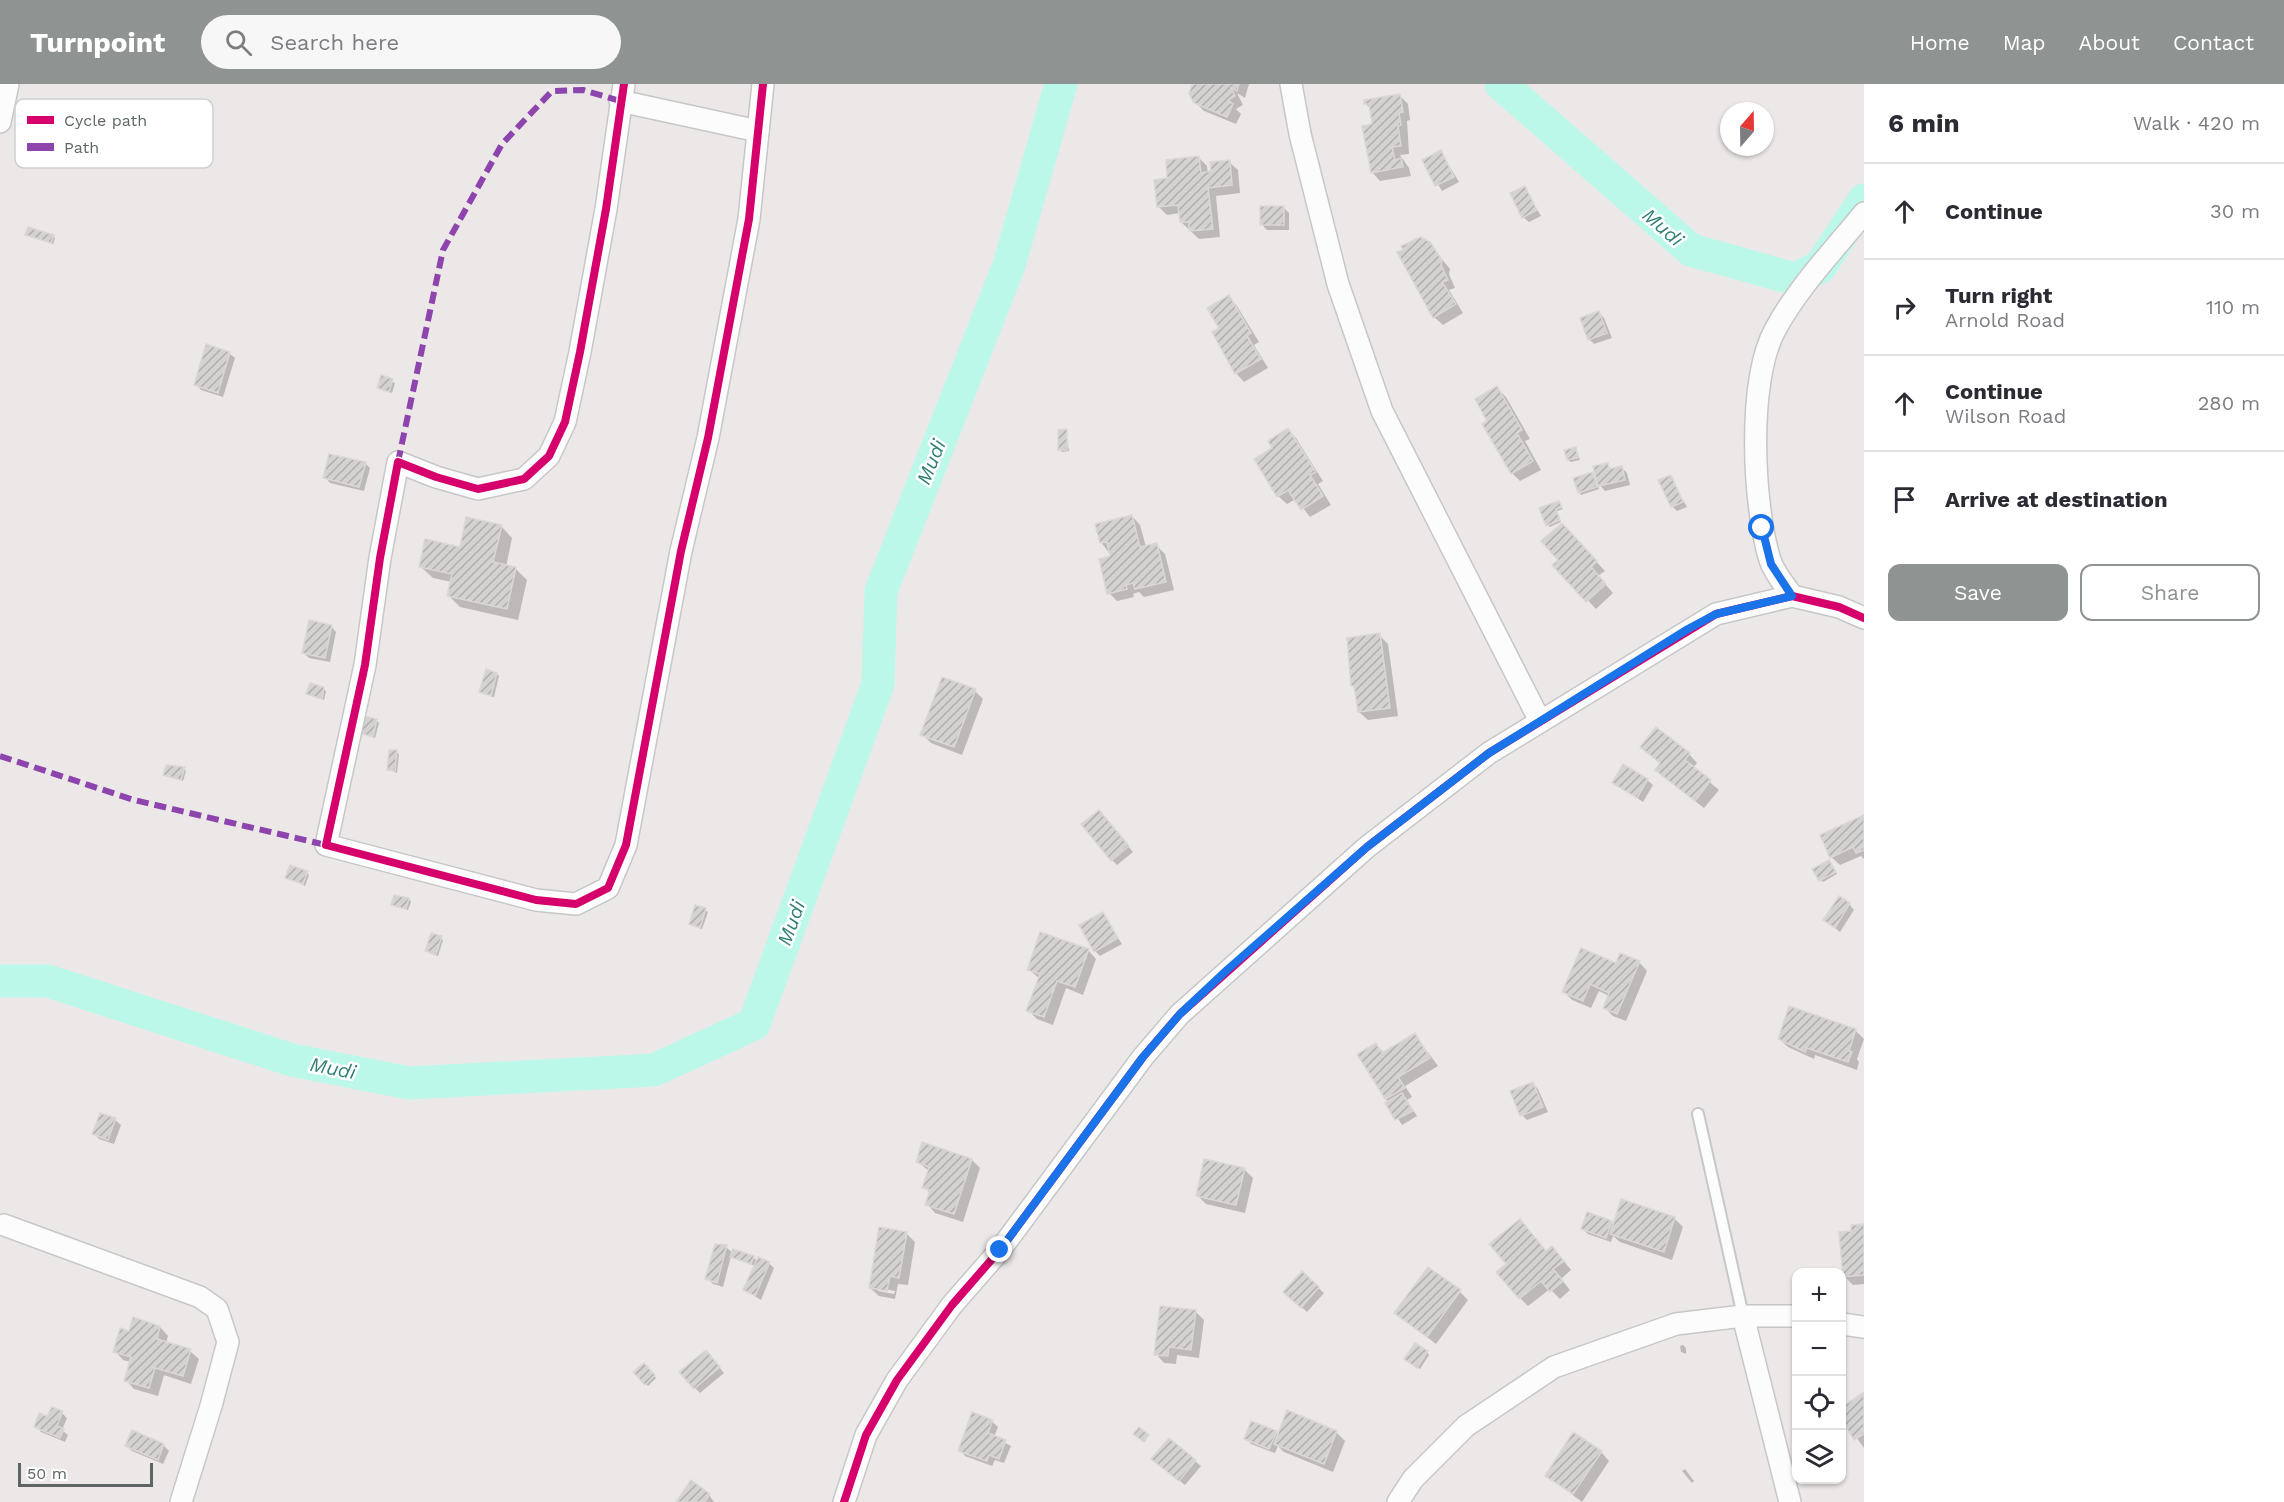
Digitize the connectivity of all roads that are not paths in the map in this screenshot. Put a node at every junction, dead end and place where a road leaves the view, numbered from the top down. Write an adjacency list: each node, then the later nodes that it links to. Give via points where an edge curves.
1 (8, 84): 5 (street)
2 (763, 84): 6 (street)
3 (1291, 84): 10 (street, via 1338,284 1382,411)
4 (622, 93): 6 (street); 6 (street, via 580,351 565,422 549,456 524,479 477,489 398,462 365,664 326,844 536,900 576,904 608,888 626,845 681,551 708,438 749,219)
5 (0, 122)
6 (758, 131)
7 (1864, 213): 8 (street, via 1805,285 1774,331 1761,375 1756,421 1762,528 1771,564)
8 (1792, 596): 9 (street, via 1839,607); 10 (street, via 1716,614)
9 (1864, 618)
10 (1540, 721): 18 (street, via 1489,753 1367,847 1180,1014 897,1380 866,1435)
11 (1698, 1114): 13 (lane)
12 (3, 1226): 17 (street, via 200,1298 217,1309 228,1342)
13 (1743, 1316): 14 (street); 19 (street, via 1676,1324 1554,1367 1466,1426 1413,1479); 20 (street)
14 (1792, 1316)
15 (1846, 1325): 16 (street)
16 (1864, 1327)
17 (181, 1502)
18 (844, 1502)
19 (1398, 1502)
20 (1790, 1502)

